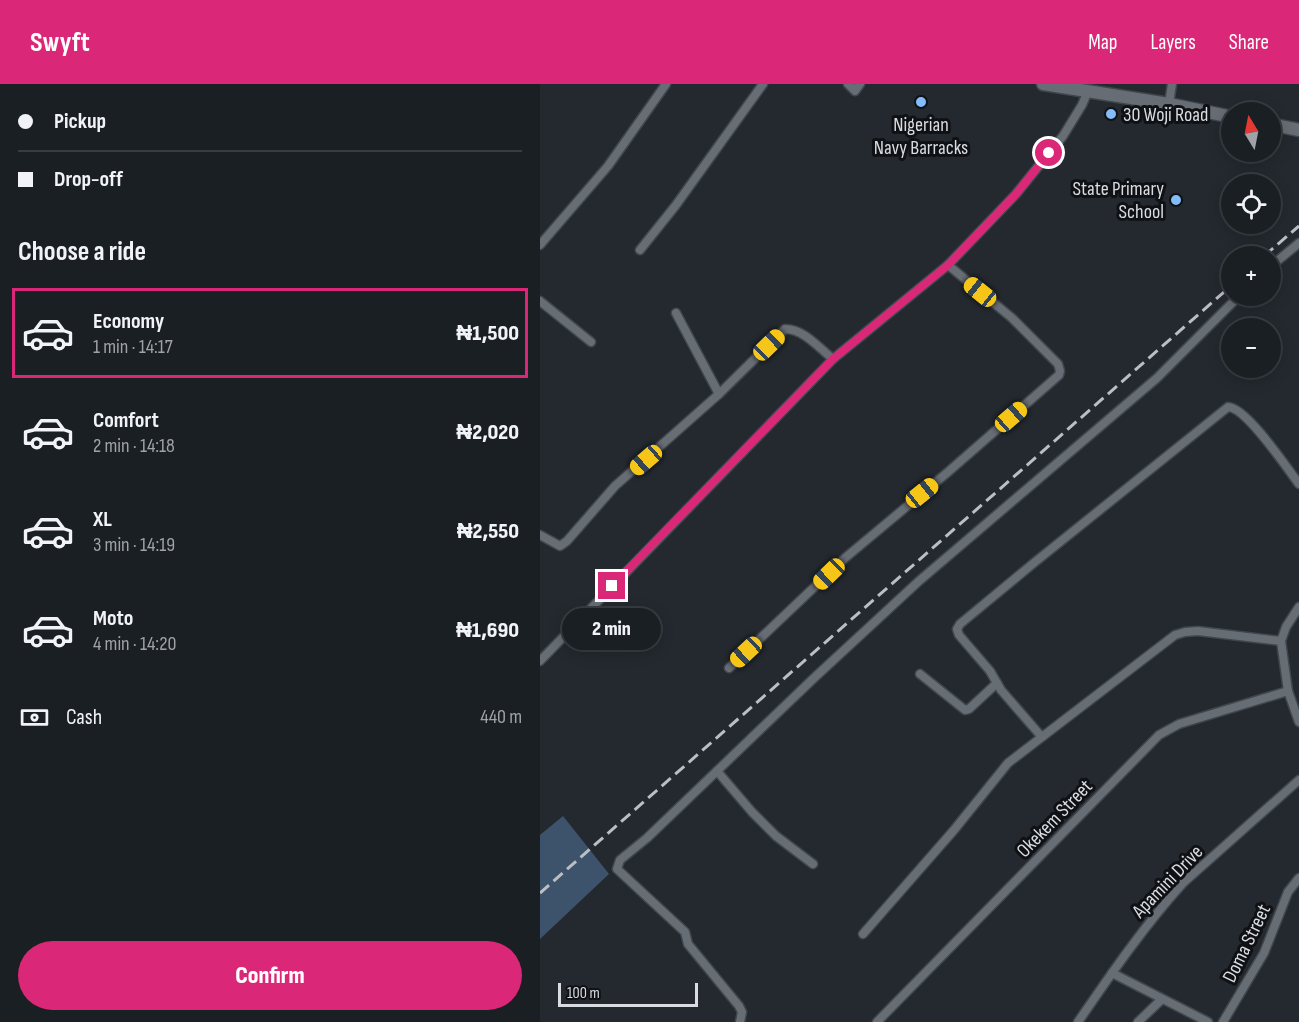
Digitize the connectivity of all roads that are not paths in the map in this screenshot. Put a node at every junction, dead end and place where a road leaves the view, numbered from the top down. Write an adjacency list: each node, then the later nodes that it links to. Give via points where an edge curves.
1 (666, 84): 14 (street, via 608,165)
2 (763, 84): 15 (street)
3 (848, 84): 4 (street, via 855,91)
4 (860, 84)
5 (1043, 84): 8 (main road)
6 (1172, 84): 9 (street)
7 (1112, 89): 8 (main road); 9 (main road)
8 (1088, 91): 17 (street, via 1063,136 1016,194)
9 (1169, 104): 10 (main road)
10 (1221, 115)
11 (1281, 126): 12 (main road)
12 (1299, 130)
13 (1299, 243): 16 (street)
14 (540, 246)
15 (640, 250)
16 (1281, 258)
17 (948, 265): 22 (street); 29 (street, via 1012,318 1058,363 1059,375 845,558)
18 (540, 301): 21 (street)
19 (1229, 306): 35 (street, via 1157,378 919,582)
20 (676, 313): 23 (street)
21 (591, 342)
22 (833, 359): 23 (street, via 800,332 785,329); 28 (street)
23 (719, 393): 25 (street, via 615,486 567,541 560,546)
24 (1299, 484): 31 (street, via 1242,412 1228,407 960,624 959,635)
25 (540, 535)
26 (1299, 607): 27 (street)
27 (1281, 640): 32 (street); 34 (street, via 1197,631 1175,635)
28 (540, 661)
29 (729, 668)
30 (920, 674): 31 (street, via 965,710)
31 (997, 683): 34 (street)
32 (1288, 691): 33 (street); 43 (street, Okekem Street, via 1179,724 1159,735)
33 (1299, 723)
34 (1041, 736): 39 (street, via 1002,769)
35 (717, 771): 37 (street, via 776,836); 42 (street, via 620,860 617,869 685,932 688,944 739,1006)
36 (1299, 780): 40 (street, Apamini Drive, via 1183,883)
37 (813, 864)
38 (1299, 878): 47 (street, Doma Street, via 1288,892 1264,954)
39 (863, 934)
40 (1112, 973): 41 (street); 44 (street, Apamini Drive)
41 (1161, 1000): 45 (street); 46 (street)
42 (740, 1022)
43 (877, 1022)
44 (1078, 1022)
45 (1138, 1022)
46 (1208, 1022)
47 (1223, 1022)

